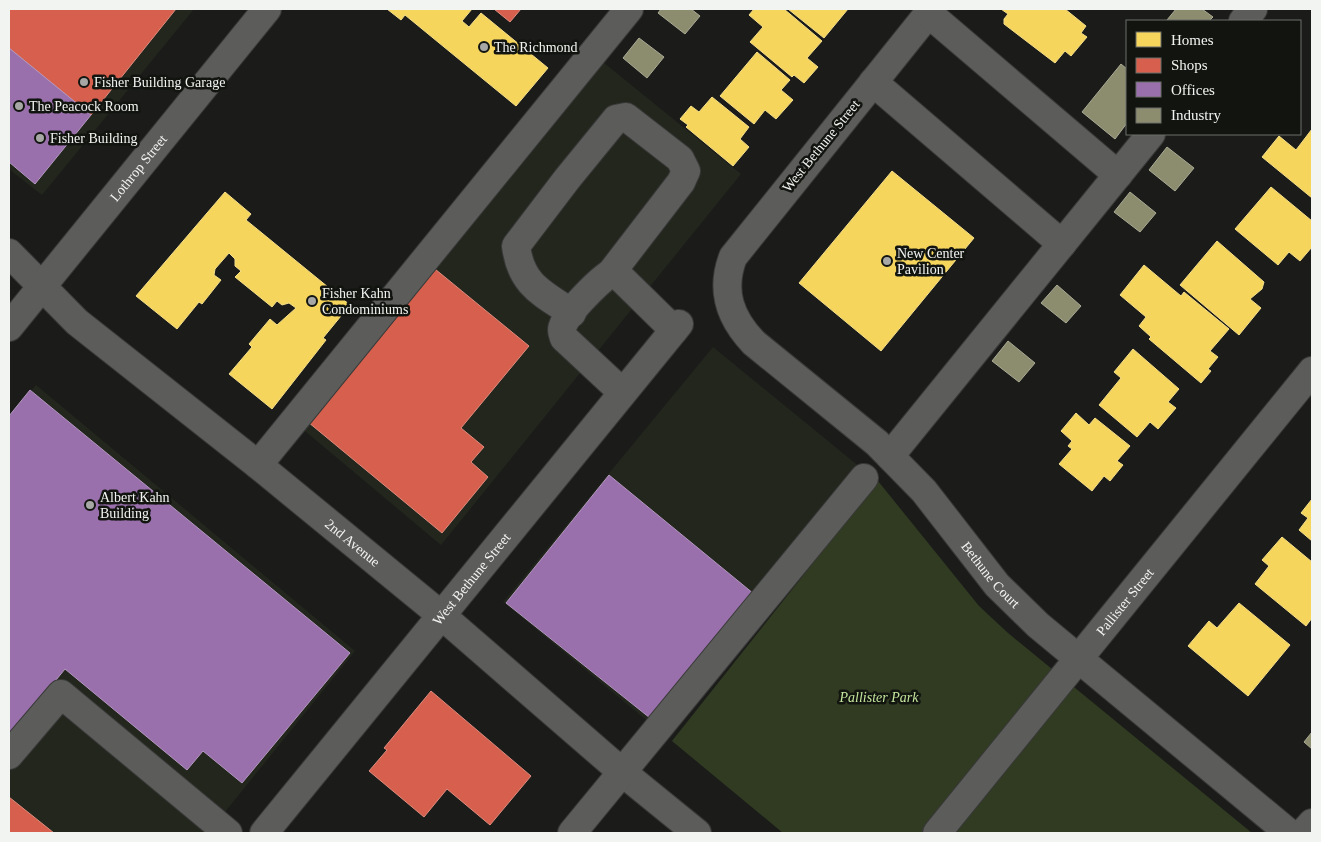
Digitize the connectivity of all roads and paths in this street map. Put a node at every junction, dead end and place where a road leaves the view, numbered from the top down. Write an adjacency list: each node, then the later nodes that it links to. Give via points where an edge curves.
1 (267, 9): 12 (street, Lothrop Street)
2 (629, 9): 19 (street)
3 (1253, 9): 5 (street)
4 (930, 11): 6 (street, West Bethune Street); 8 (street)
5 (1243, 20)
6 (873, 82): 9 (street); 13 (street, West Bethune Street, via 738,248 727,273)
7 (1150, 135): 8 (street)
8 (1118, 175): 9 (street)
9 (1062, 244): 18 (street)
10 (9, 253): 12 (street, 2nd Avenue)
11 (611, 273): 14 (street, via 599,280); 14 (street, via 686,172 680,159 626,116 616,119 516,246 518,264 531,285); 17 (street, West Bethune Street, via 620,277 676,327)
12 (42, 286): 15 (street, Lothrop Street); 19 (street, 2nd Avenue, via 77,322)
13 (726, 289): 18 (street, Bethune Court, via 734,317 743,332)
14 (572, 313): 17 (street, via 564,321 564,338)
15 (9, 327)
16 (1312, 371): 22 (street, Pallister Street)
17 (622, 392): 21 (street, West Bethune Street)
18 (890, 456): 22 (street, Bethune Court, via 924,491 997,585 1038,625)
19 (258, 465): 21 (street, 2nd Avenue)
20 (864, 478): 24 (street)
21 (441, 615): 24 (street, 2nd Avenue); 27 (street, West Bethune Street)
22 (1079, 658): 30 (street, Pallister Street); 31 (street, Bethune Court)
23 (9, 755): 26 (street, via 61,694)
24 (622, 772): 28 (street); 29 (street, 2nd Avenue)
25 (1312, 823): 32 (street)
26 (228, 833)
27 (264, 833)
28 (572, 833)
29 (697, 833)
30 (937, 833)
31 (1289, 833)
32 (1303, 833)

